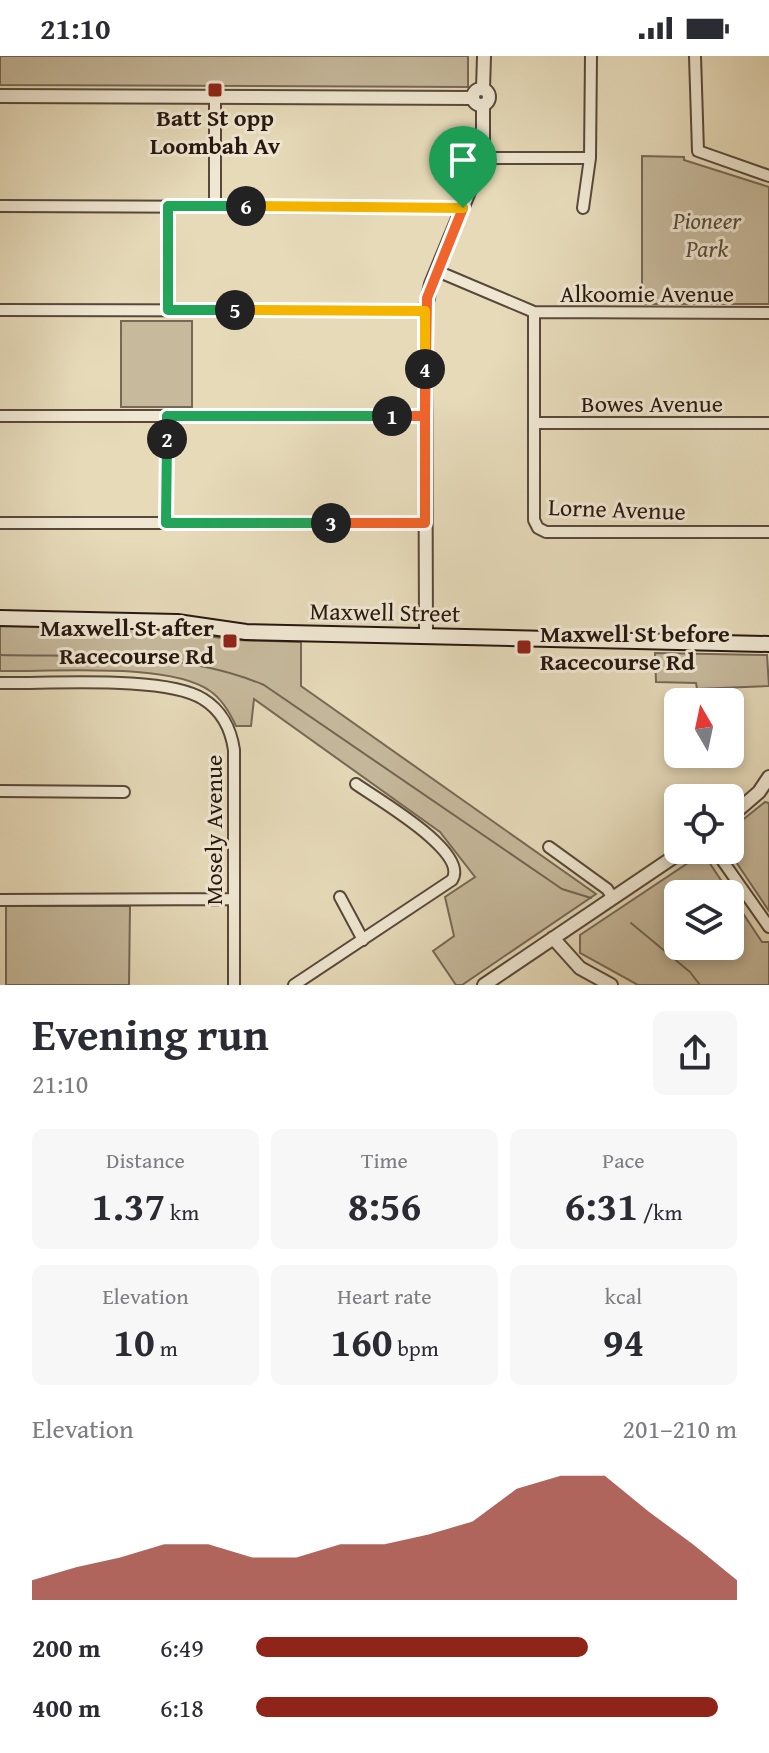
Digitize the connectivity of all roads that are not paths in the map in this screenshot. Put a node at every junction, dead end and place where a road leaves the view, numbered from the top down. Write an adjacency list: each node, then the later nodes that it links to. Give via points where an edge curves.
1 (484, 56): 6 (street)
2 (591, 56): 8 (street)
3 (695, 56): 9 (street, via 696,148)
4 (0, 96): 5 (street)
5 (215, 96): 6 (street); 12 (street)
6 (480, 98): 7 (street)
7 (483, 158): 8 (street); 13 (street)
8 (590, 158): 14 (street)
9 (769, 176)
10 (0, 206): 11 (street)
11 (168, 206): 12 (street); 17 (street)
12 (215, 206): 13 (street)
13 (463, 208): 15 (street)
14 (583, 208)
15 (437, 271): 18 (street); 19 (street, Alkoomie Avenue)
16 (0, 310): 17 (street)
17 (168, 310): 18 (street)
18 (425, 311): 23 (street)
19 (534, 312): 20 (street, Alkoomie Avenue); 24 (street, Lorne Avenue)
20 (769, 313)
21 (0, 416): 22 (street)
22 (167, 416): 23 (street); 27 (street)
23 (425, 416): 28 (street)
24 (535, 423): 25 (street, Bowes Avenue); 29 (street, Lorne Avenue, via 534,520 540,530)
25 (769, 423)
26 (0, 523): 27 (street)
27 (166, 523): 28 (street)
28 (425, 523): 31 (street)
29 (769, 532)
30 (0, 618): 31 (main road, Maxwell Street, via 177,622 246,632)
31 (426, 635): 32 (main road, Maxwell Street)
32 (769, 644)
33 (0, 683): 44 (street, Mosely Avenue, via 162,686 209,704 225,722 233,745)
34 (769, 777): 38 (street)
35 (356, 784): 48 (street, via 436,842 456,872 452,880)
36 (0, 791): 37 (street)
37 (124, 792)
38 (744, 805)
39 (549, 847): 43 (street)
40 (664, 864): 43 (street)
41 (725, 864): 46 (street)
42 (340, 897): 48 (street)
43 (613, 898): 47 (street)
44 (234, 899): 45 (street); 49 (street, Mosely Avenue)
45 (0, 900)
46 (769, 927)
47 (553, 938): 51 (street); 52 (street, via 580,968)
48 (363, 940): 50 (street)
49 (234, 985)
50 (294, 985)
51 (484, 985)
52 (611, 985)

